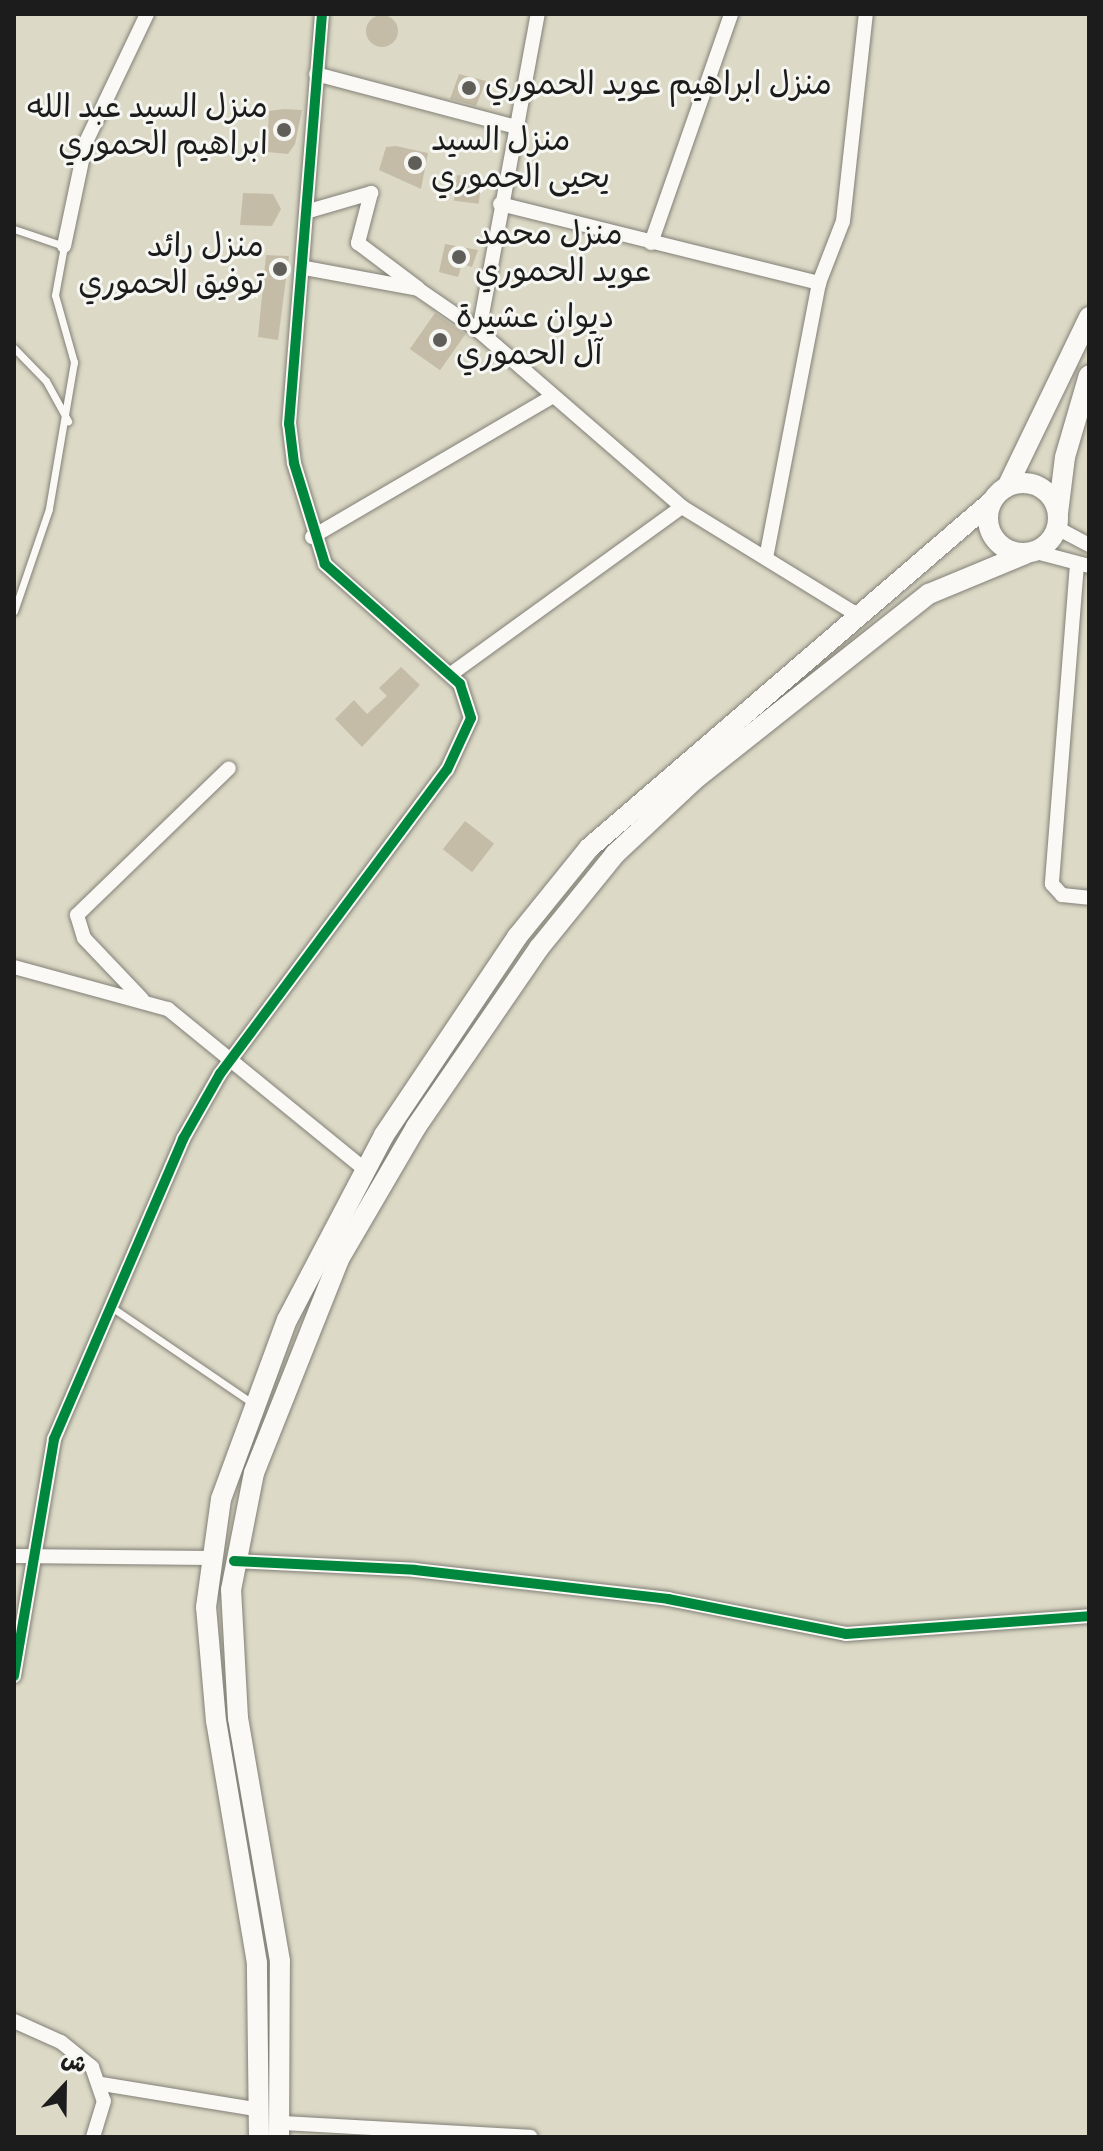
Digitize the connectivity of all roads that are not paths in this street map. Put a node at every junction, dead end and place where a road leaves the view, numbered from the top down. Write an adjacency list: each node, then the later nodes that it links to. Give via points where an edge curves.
1 (147, 14): 12 (street, via 86,142)
2 (322, 14): 6 (street)
3 (538, 14): 7 (street)
4 (731, 14): 11 (street)
5 (866, 14): 14 (street, via 845,213)
6 (316, 74): 7 (street); 9 (street)
7 (516, 127): 8 (street)
8 (500, 204): 11 (street); 17 (street)
9 (309, 211): 13 (street); 15 (street, via 371,193 358,243)
10 (14, 229): 12 (lane)
11 (651, 243): 14 (street)
12 (64, 246): 21 (lane, via 55,295 74,362)
13 (305, 268): 15 (street); 26 (street, via 289,424)
14 (819, 283): 29 (street)
15 (418, 289): 17 (street)
16 (1089, 317): 22 (main road)
17 (479, 331): 20 (street)
18 (14, 348): 21 (lane, via 46,381)
19 (1087, 384): 25 (main road)
20 (550, 398): 24 (street); 26 (street)
21 (69, 423): 31 (lane)
22 (1007, 487): 23 (main road); 25 (main road, via 1035,485)
23 (991, 502): 28 (main road, via 987,522 996,542); 32 (main road)
24 (682, 507): 29 (street); 33 (street)
25 (1058, 521): 27 (street); 28 (main road)
26 (312, 537): 33 (street, via 333,572)
27 (1089, 545)
28 (1030, 553): 30 (street); 45 (main road, via 940,588 851,652 694,780 567,909 395,1159 346,1246 300,1345 254,1473)
29 (766, 558): 32 (street)
30 (1083, 565): 35 (street, via 1052,884 1062,895)
31 (14, 611)
32 (859, 616): 39 (main road, via 589,848 494,970)
33 (451, 674): 38 (street, via 469,704 460,751)
34 (229, 768): 37 (street, via 77,915 84,938)
35 (1089, 898)
36 (14, 967): 37 (street)
37 (142, 999): 38 (street, via 168,1009)
38 (232, 1058): 39 (street); 40 (street, via 193,1118)
39 (363, 1168): 41 (main road)
40 (108, 1305): 41 (lane); 43 (street, via 54,1439)
41 (252, 1404): 44 (main road)
42 (14, 1556): 43 (street)
43 (31, 1557): 44 (street); 47 (street)
44 (210, 1558): 50 (main road, via 207,1642 257,1963)
45 (234, 1561): 46 (street, via 415,1570 668,1599 846,1634); 51 (main road, via 231,1670 280,1961)
46 (1089, 1616)
47 (14, 1676)
48 (14, 2021): 49 (street, via 79,2055)
49 (102, 2084): 50 (street); 53 (street)
50 (261, 2110): 54 (main road)
51 (280, 2130): 52 (street)
52 (433, 2135): 55 (street)
53 (93, 2137)
54 (259, 2137)
55 (531, 2137)

